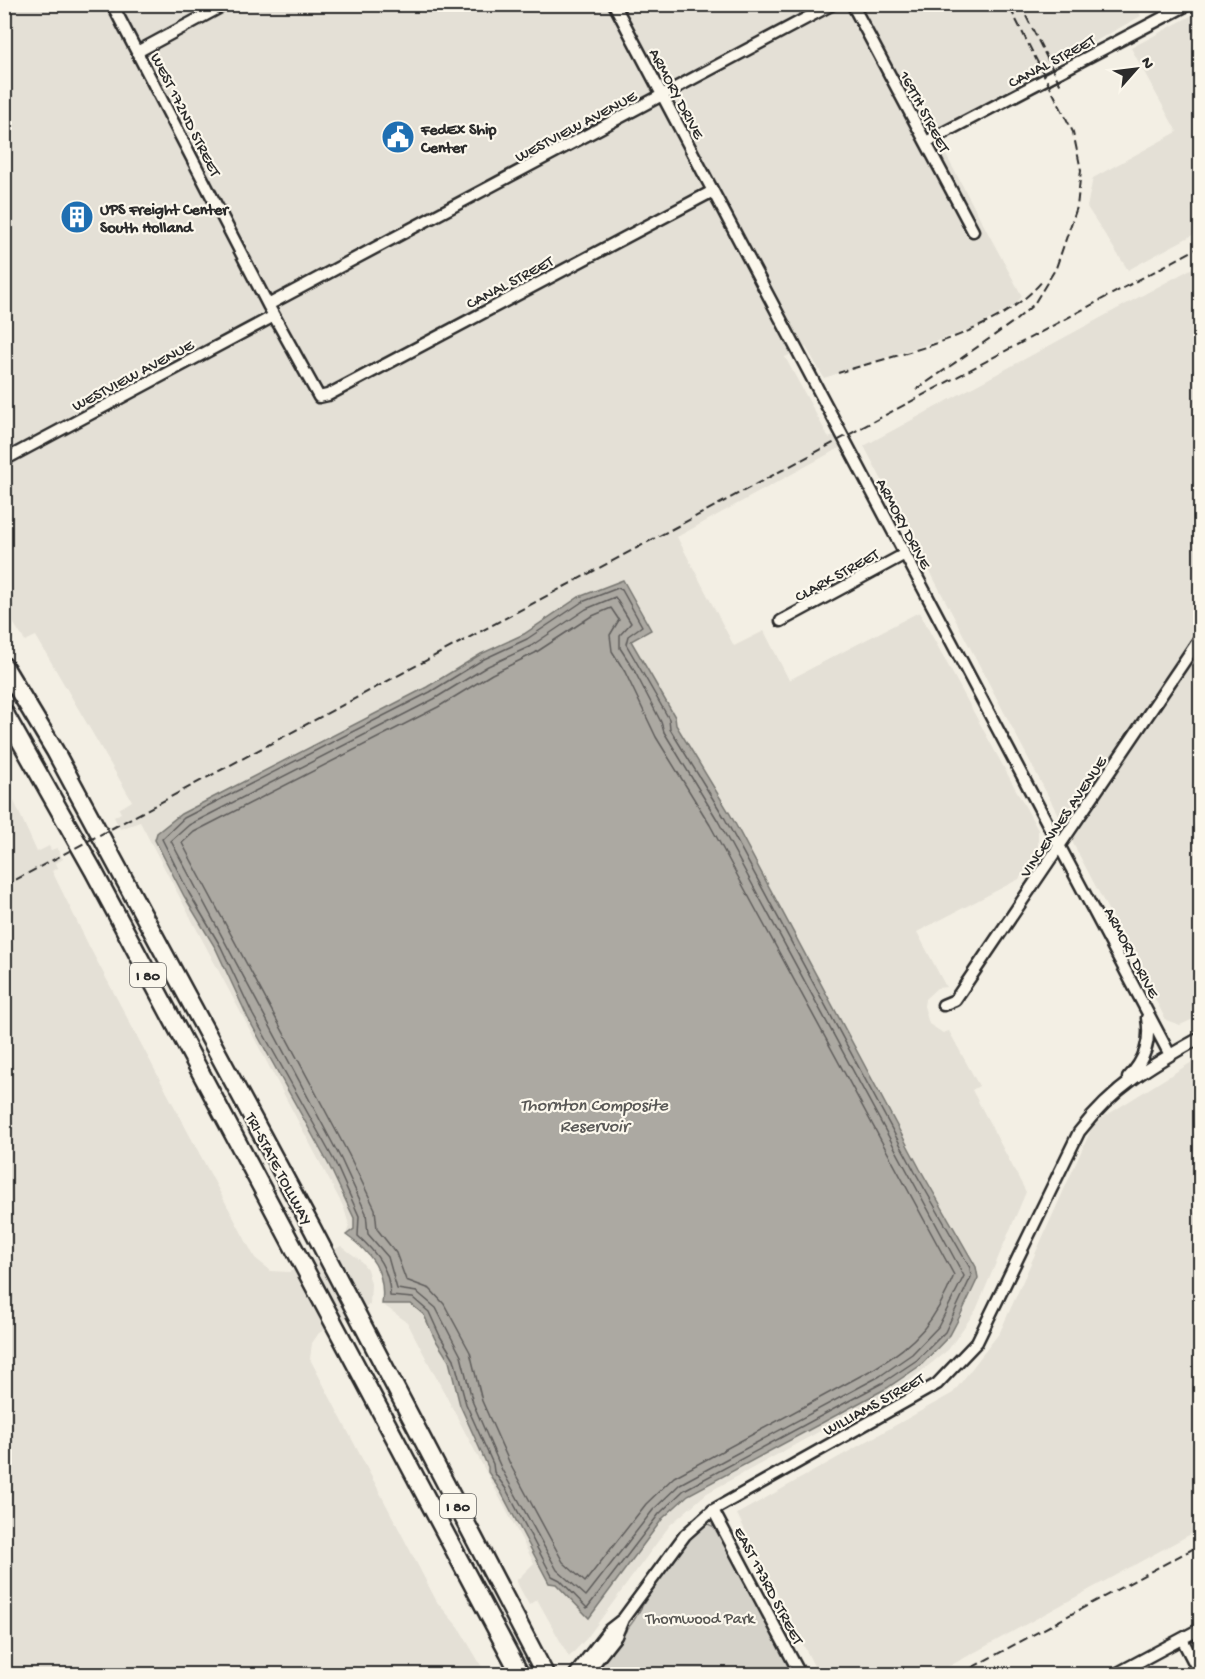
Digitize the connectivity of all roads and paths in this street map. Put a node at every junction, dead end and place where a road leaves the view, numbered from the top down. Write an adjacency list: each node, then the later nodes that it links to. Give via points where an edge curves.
1 (112, 4): 7 (street, WEST 172ND STREET)
2 (226, 4): 7 (street)
3 (614, 4): 8 (street, ARMORY DRIVE)
4 (833, 4): 8 (street, WESTVIEW AVENUE)
5 (852, 4): 9 (street, 169TH STREET)
6 (1189, 4): 9 (street, CANAL STREET)
7 (137, 52): 12 (street, WEST 172ND STREET)
8 (662, 95): 10 (street, ARMORY DRIVE); 12 (street, WESTVIEW AVENUE)
9 (926, 142): 11 (street, 169TH STREET)
10 (713, 191): 14 (street, CANAL STREET); 16 (street, ARMORY DRIVE)
11 (973, 231)
12 (268, 305): 13 (street, WEST 172ND STREET)
13 (274, 316): 14 (street, WEST 172ND STREET); 15 (street, WESTVIEW AVENUE)
14 (319, 397)
15 (4, 460)
16 (905, 554): 17 (street, CLARK STREET); 21 (street, ARMORY DRIVE)
17 (781, 621)
18 (1200, 638): 21 (street, VINCENNES AVENUE)
19 (4, 666): 32 (highway, TRI-STATE TOLLWAY / I 80, via 60,761 312,1228)
20 (4, 712): 31 (highway, TRI-STATE TOLLWAY / I 80, via 93,870)
21 (1059, 845): 22 (street, VINCENNES AVENUE, via 955,1000); 23 (street, ARMORY DRIVE)
22 (943, 1005)
23 (1146, 1009): 25 (street, ARMORY DRIVE); 26 (street, via 1149,1041 1143,1058)
24 (1200, 1038): 25 (street, WILLIAMS STREET)
25 (1170, 1055): 26 (street, WILLIAMS STREET)
26 (1121, 1086): 27 (street, WILLIAMS STREET, via 1097,1109 1069,1148 1011,1276 976,1342 958,1365 937,1384 901,1406)
27 (713, 1510): 30 (street, WILLIAMS STREET, via 685,1535); 33 (street, EAST 173RD STREET)
28 (1200, 1629): 29 (street)
29 (1182, 1639): 34 (street); 35 (street)
30 (580, 1673)
31 (520, 1674)
32 (545, 1674)
33 (800, 1674)
34 (1116, 1674)
35 (1200, 1674)

